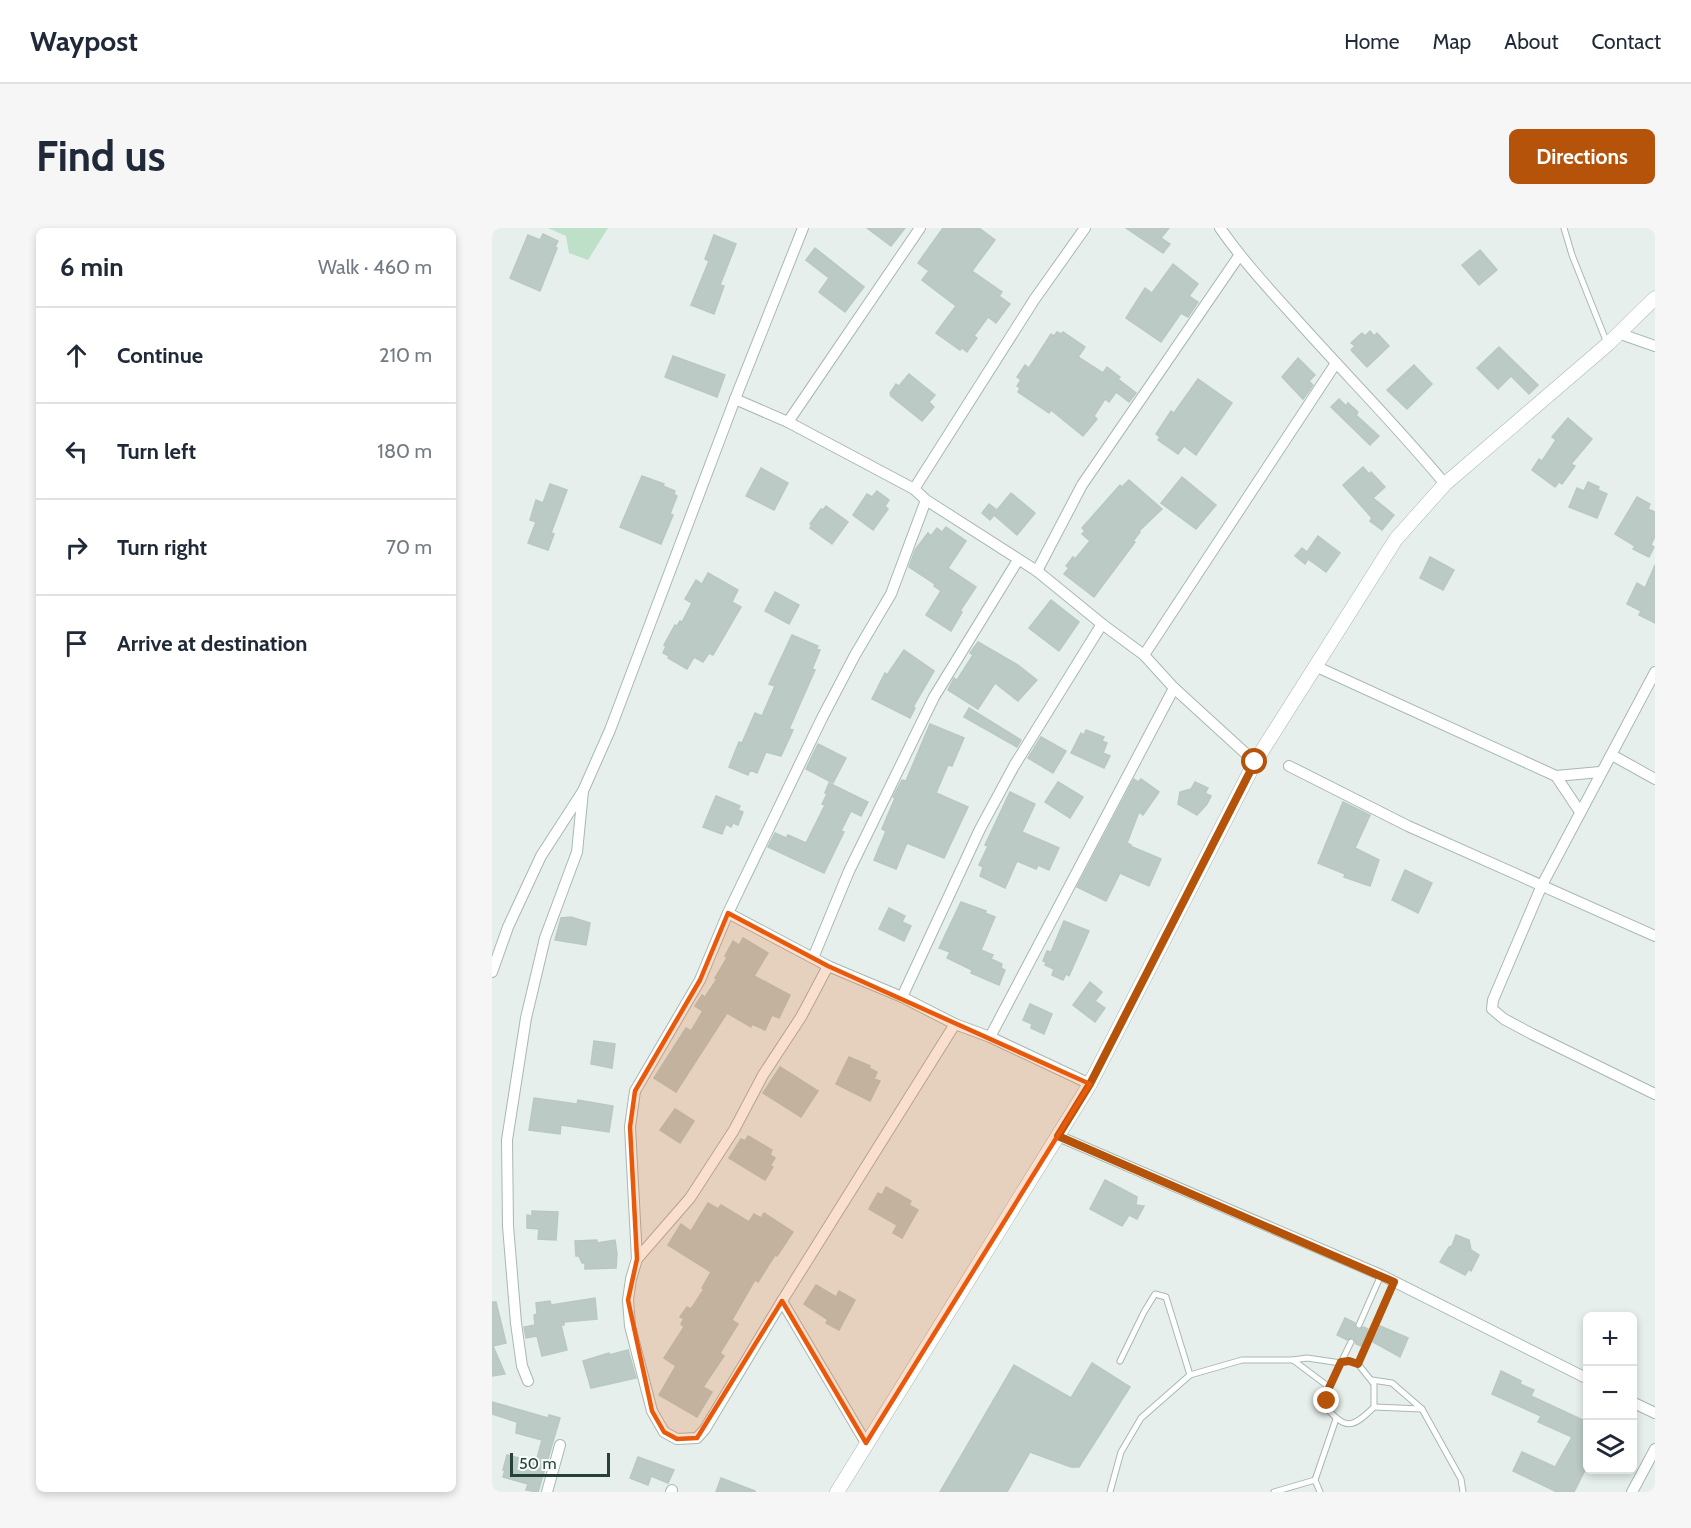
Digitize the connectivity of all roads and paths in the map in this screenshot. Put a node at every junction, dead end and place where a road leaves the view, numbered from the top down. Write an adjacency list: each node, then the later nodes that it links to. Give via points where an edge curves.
1 (803, 228): 12 (street)
2 (920, 228): 13 (street)
3 (1084, 228): 15 (street)
4 (1220, 228): 6 (street)
5 (1564, 228): 9 (lane)
6 (1239, 256): 11 (street); 18 (street, via 1083,485)
7 (1655, 298): 8 (street)
8 (1618, 333): 9 (street); 10 (street)
9 (1608, 344): 14 (street)
10 (1655, 346)
11 (1336, 363): 14 (street); 20 (street)
12 (735, 399): 13 (street); 30 (street, via 610,730)
13 (788, 422): 15 (street)
14 (1445, 484): 21 (street, via 1396,539)
15 (914, 489): 16 (street)
16 (926, 500): 17 (street); 33 (street, via 891,594 822,718)
17 (1018, 560): 18 (street); 35 (street, via 934,697 849,871)
18 (1037, 571): 19 (street)
19 (1102, 624): 20 (street); 38 (street, via 1014,766 980,829)
20 (1144, 655): 23 (street)
21 (1315, 666): 25 (street); 28 (street)
22 (1655, 672): 24 (street)
23 (1174, 688): 25 (street); 40 (street)
24 (1612, 755): 27 (street); 29 (street)
25 (1255, 762): 41 (street)
26 (1289, 766): 32 (street, via 1408,826)
27 (1600, 772): 28 (street); 31 (street)
28 (1556, 776): 31 (street)
29 (1655, 779)
30 (583, 791): 37 (street, via 541,856); 56 (street, via 577,852 545,938 526,1018 507,1140 508,1226 516,1323)
31 (1580, 812): 32 (street)
32 (1542, 885): 34 (street); 42 (street, via 1492,1009 1532,1034)
33 (728, 913): 35 (street); 44 (street, via 700,980 635,1091 630,1127)
34 (1655, 936)
35 (813, 958): 36 (street)
36 (828, 966): 38 (street); 44 (street, via 722,1149 690,1197)
37 (492, 972)
38 (902, 997): 39 (street)
39 (955, 1024): 40 (street); 47 (street)
40 (990, 1037): 41 (street)
41 (1090, 1084): 43 (street)
42 (1655, 1094)
43 (1058, 1136): 45 (street); 64 (street)
44 (637, 1259): 47 (street, via 628,1300 630,1326 652,1412 664,1432 677,1439 697,1438 705,1429)
45 (1381, 1275): 46 (street); 48 (lane)
46 (1394, 1282): 53 (lane); 55 (street)
47 (782, 1300): 64 (street)
48 (1359, 1325)
49 (1351, 1342): 52 (lane)
50 (1293, 1360): 52 (lane); 54 (lane, via 1242,1360); 58 (lane)
51 (1120, 1361): 54 (lane, via 1155,1294 1166,1297)
52 (1341, 1362): 53 (lane); 58 (lane)
53 (1358, 1364): 57 (lane)
54 (1190, 1375): 70 (lane, via 1141,1418 1121,1452)
55 (1583, 1378)
56 (528, 1380)
57 (1374, 1384): 60 (lane); 61 (lane, via 1372,1379 1392,1383)
58 (1329, 1388): 63 (lane, via 1325,1406)
59 (1637, 1404): 62 (street)
60 (1374, 1407): 61 (lane); 63 (lane, via 1361,1421 1346,1424)
61 (1422, 1409): 73 (lane, via 1461,1479)
62 (1655, 1413)
63 (1336, 1419): 67 (lane)
64 (866, 1443): 69 (street)
65 (560, 1445): 68 (street)
66 (1655, 1449): 74 (street)
67 (1315, 1480): 71 (lane); 72 (lane)
68 (547, 1492)
69 (837, 1492)
70 (1110, 1492)
71 (1274, 1492)
72 (1320, 1492)
73 (1463, 1492)
74 (1632, 1492)

